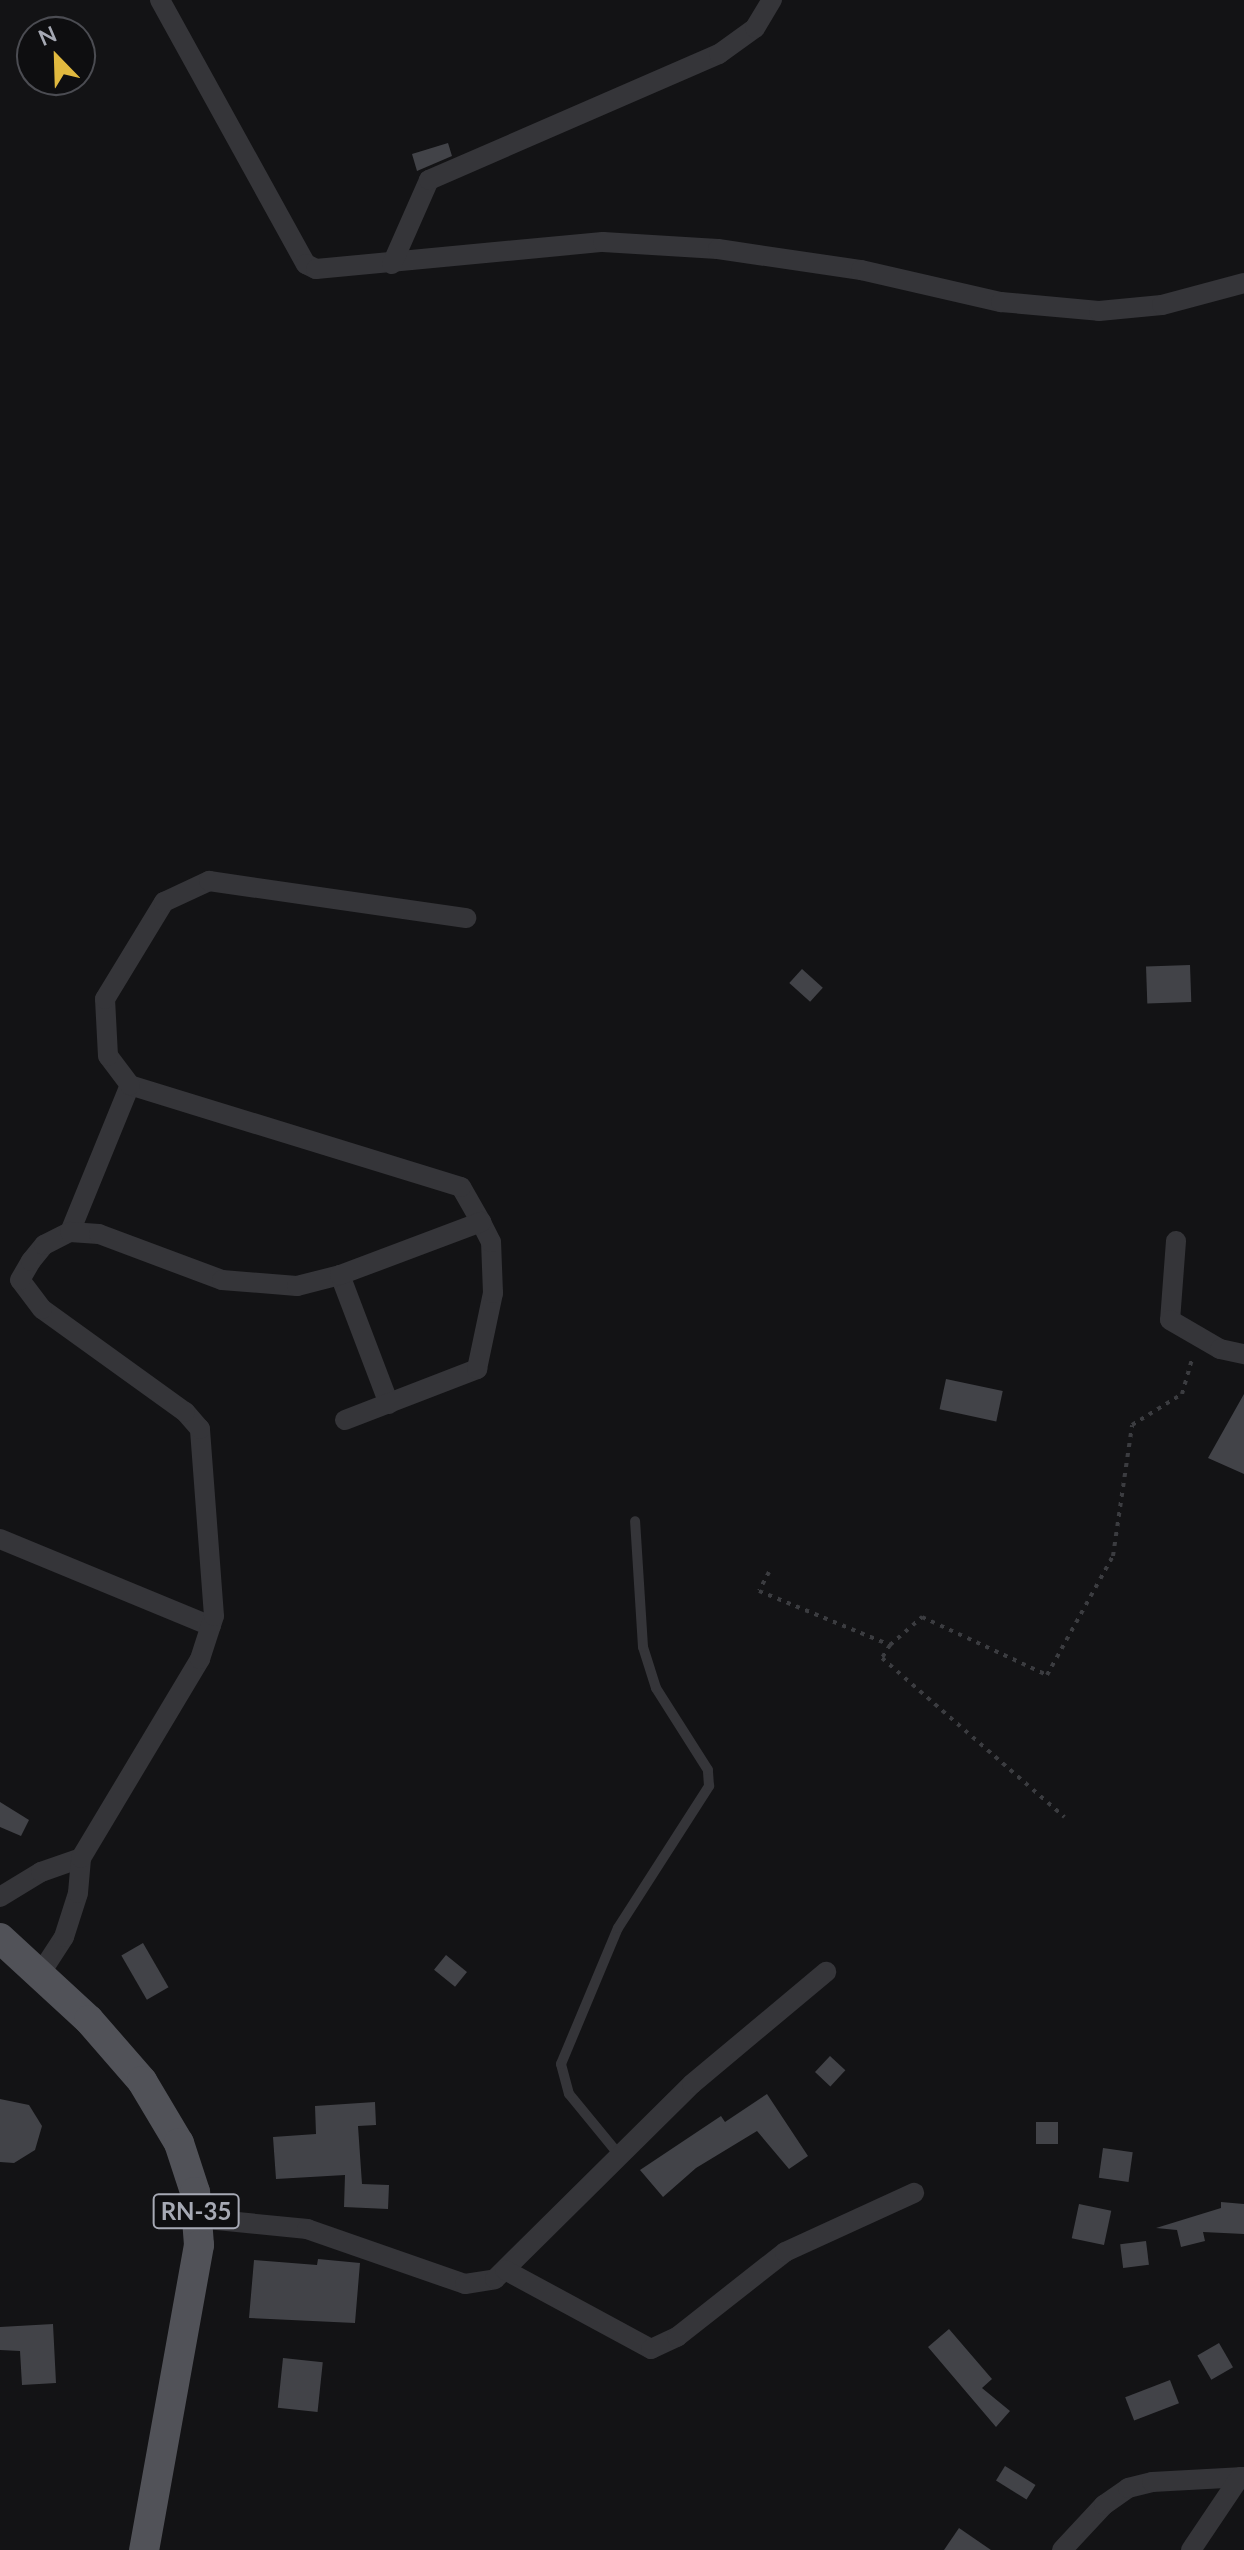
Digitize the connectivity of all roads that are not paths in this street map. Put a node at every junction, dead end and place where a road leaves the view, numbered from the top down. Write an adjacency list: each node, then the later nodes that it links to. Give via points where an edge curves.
1 (160, 0): 3 (street, via 306,264 331,270)
2 (772, 0): 3 (street, via 755,28 719,54 429,180)
3 (392, 264): 4 (street, via 603,242 718,249 861,270 1001,302 1099,311 1162,305)
4 (1244, 283)
5 (466, 918): 6 (street, via 238,881 188,887 164,902 105,999 108,1056)
6 (130, 1085): 7 (street, via 461,1187); 8 (street)
7 (481, 1222): 10 (street); 12 (street, via 491,1242 493,1293 477,1369)
8 (70, 1232): 10 (street, via 99,1234 222,1280 297,1286); 16 (street, via 44,1245 20,1280 42,1309 185,1412 200,1429)
9 (1176, 1241): 11 (street, via 1170,1320)
10 (340, 1275): 12 (street)
11 (1244, 1354)
12 (389, 1404): 13 (street)
13 (345, 1420)
14 (635, 1521): 22 (lane, via 643,1647 656,1688 708,1770 709,1786 618,1928 561,2064 569,2094)
15 (0, 1539): 16 (street)
16 (211, 1626): 17 (street, via 200,1659)
17 (81, 1858): 18 (street, via 41,1872); 21 (street, via 78,1893 64,1937)
18 (0, 1897)
19 (0, 1938): 21 (main road, RN-35)
20 (826, 1972): 22 (street, via 692,2084)
21 (40, 1974): 24 (main road, RN-35, via 142,2081 179,2143 195,2192)
22 (621, 2157): 25 (street, via 538,2232)
23 (914, 2193): 25 (street, via 785,2252 677,2337 651,2349)
24 (197, 2218): 25 (street, via 307,2229 465,2284 495,2279); 27 (main road, RN-35, via 199,2245)
25 (505, 2270)
26 (1242, 2477): 28 (street, via 1128,2488 1104,2505); 29 (street)
27 (144, 2550)
28 (1062, 2550)
29 (1191, 2550)

